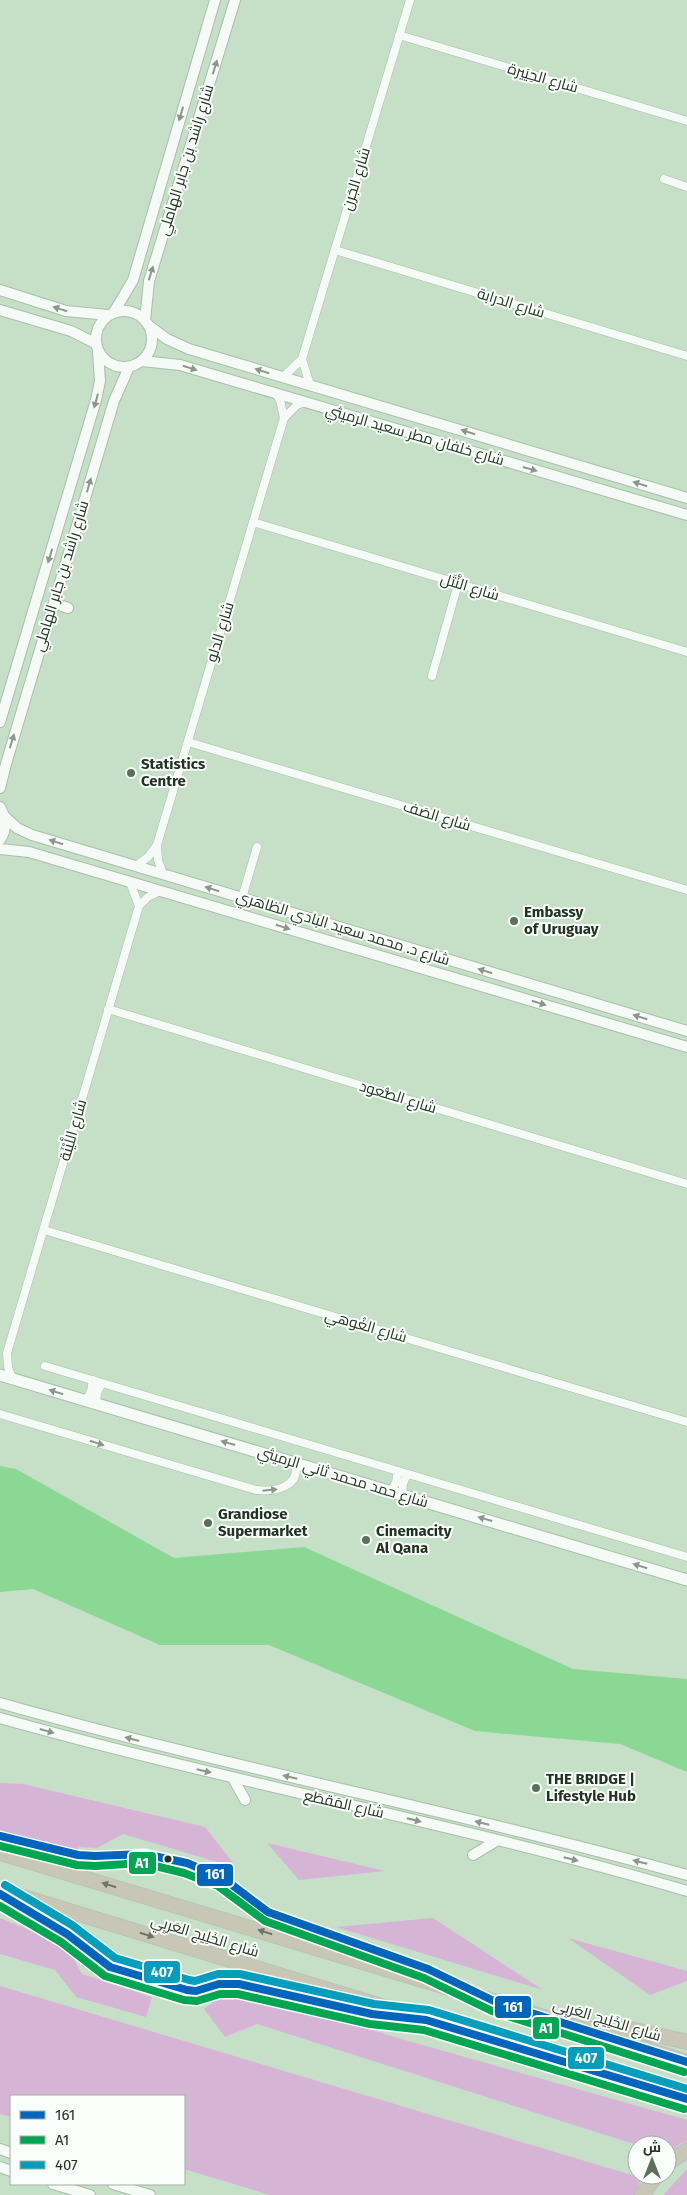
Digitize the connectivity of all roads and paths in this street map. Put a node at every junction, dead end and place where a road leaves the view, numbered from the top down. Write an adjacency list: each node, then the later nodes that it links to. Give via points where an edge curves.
1 (215, 0): 11 (street, شارع راشد بن جابر الهاملي, one-way to 11, via 133,280)
2 (235, 0): 12 (street, شارع راشد بن جابر الهاملي, one-way to 2, via 149,281)
3 (410, 0): 4 (street, شارع الجَرن)
4 (399, 35): 5 (street, شارع الحِيَيرة); 8 (street, شارع الجَرن)
5 (687, 121)
6 (664, 179): 7 (street)
7 (687, 187)
8 (335, 250): 14 (street, شارع الدرابة); 15 (street, شارع الجَرن)
9 (0, 290): 11 (street, one-way to 9, via 66,311)
10 (0, 310): 13 (street, via 71,331)
11 (111, 314): 12 (street, via 131,312); 13 (street, via 98,328)
12 (147, 323): 16 (street, via 152,333 151,348); 18 (street, شارع خلفان مطر سعيد الرميثي, one-way to 12, via 183,347 167,340)
13 (97, 348): 17 (street, via 111,365); 33 (street, شارع راشد بن جابر الهاملي, one-way to 33, via 101,372 99,391)
14 (687, 356)
15 (302, 359): 18 (street, شارع الجَرن); 19 (street)
16 (142, 361): 17 (street); 20 (street, شارع خلفان مطر سعيد الرميثي, one-way to 20, via 180,365)
17 (129, 367): 29 (street, شارع راشد بن جابر الهاملي, one-way to 17, via 114,401)
18 (283, 377): 19 (street, شارع خلفان مطر سعيد الرميثي)
19 (310, 385): 22 (street, شارع خلفان مطر سعيد الرميثي)
20 (276, 394): 21 (street, شارع خلفان مطر سعيد الرميثي); 23 (street)
21 (305, 402): 23 (street); 24 (street, شارع خلفان مطر سعيد الرميثي)
22 (390, 409): 24 (street); 25 (street, شارع خلفان مطر سعيد الرميثي, one-way to 22)
23 (284, 418): 27 (street, شارع الدلو)
24 (386, 426): 26 (street, شارع خلفان مطر سعيد الرميثي, one-way to 26)
25 (687, 498)
26 (687, 515)
27 (253, 522): 28 (street, شارع النَّتَل); 34 (street, شارع الدلو)
28 (458, 584): 31 (street, شارع النَّتَل); 32 (street)
29 (54, 603): 30 (street); 35 (street, شارع راشد بن جابر الهاملي, one-way to 29)
30 (68, 608)
31 (687, 652)
32 (432, 676)
33 (0, 722)
34 (188, 742): 38 (street, شارع الدلو); 44 (street, شارع الصَف)
35 (0, 788)
36 (2, 812): 37 (street, via 5,827); 41 (street, شارع د. محمد سعيد البادي الظاهري, one-way to 36, via 32,835 17,828)
37 (0, 840)
38 (157, 846): 41 (street, شارع الدلو); 42 (street, شارع الدلو)
39 (257, 848): 46 (street)
40 (0, 849): 43 (street, شارع د. محمد سعيد البادي الظاهري, via 29,852)
41 (136, 866): 42 (street, شارع د. محمد سعيد البادي الظاهري)
42 (163, 874): 46 (street, شارع د. محمد سعيد البادي الظاهري, one-way to 42)
43 (130, 882): 45 (street, شارع د. محمد سعيد البادي الظاهري); 48 (street)
44 (687, 890)
45 (160, 891): 48 (street); 49 (street, شارع د. محمد سعيد البادي الظاهري)
46 (242, 898): 47 (street, شارع د. محمد سعيد البادي الظاهري)
47 (268, 905): 49 (street); 51 (street, شارع د. محمد سعيد البادي الظاهري, one-way to 47)
48 (139, 906): 50 (street, شارع اللَّيْنَة)
49 (263, 921): 52 (street, شارع د. محمد سعيد البادي الظاهري, one-way to 52)
50 (108, 1009): 53 (street, شارع الصُّعود); 54 (street, شارع اللَّيْنَة)
51 (687, 1031)
52 (687, 1048)
53 (687, 1184)
54 (44, 1230): 55 (street, شارع اللَّيْنَة); 64 (street, شارع الغُوهي)
55 (7, 1354): 56 (street, شارع اللَّيْنَة); 59 (street, شارع اللَّيْنَة)
56 (0, 1361)
57 (45, 1366): 60 (street)
58 (0, 1375): 59 (main road, شارع حمد محمد ثاني الرميثي)
59 (12, 1378): 62 (main road, شارع حمد محمد ثاني الرميثي, one-way to 59)
60 (93, 1380): 61 (street); 62 (street)
61 (102, 1382): 62 (street); 66 (street)
62 (91, 1402): 65 (main road, شارع حمد محمد ثاني الرميثي, one-way to 62)
63 (0, 1414): 65 (street, one-way to 65, via 256,1490 270,1491 287,1486 296,1475)
64 (687, 1422)
65 (295, 1463): 68 (main road, شارع حمد محمد ثاني الرميثي)
66 (398, 1471): 67 (street); 68 (street)
67 (407, 1474): 68 (street); 69 (street)
68 (396, 1494): 70 (main road, شارع حمد محمد ثاني الرميثي, one-way to 68)
69 (687, 1557)
70 (687, 1580)
71 (0, 1703): 73 (street, شارع المَقطَع, one-way to 71)
72 (0, 1718): 74 (street, شارع المَقطَع, one-way to 74)
73 (230, 1763): 74 (street); 79 (street, شارع المَقطَع, one-way to 73)
74 (230, 1777): 75 (street); 76 (street, شارع المَقطَع, one-way to 76)
75 (245, 1800)
76 (496, 1841): 78 (street); 81 (street, شارع المَقطَع, one-way to 81)
77 (0, 1852): 82 (highway, شارع الخَلِيج العَربِي, one-way to 77)
78 (473, 1855)
79 (687, 1875)
80 (0, 1890): 85 (highway, شارع الخَلِيج العَربِي, one-way to 85)
81 (687, 1891)
82 (583, 2030): 83 (highway, via 614,2027); 84 (highway, شارع الخَلِيج العَربِي)
83 (687, 2042)
84 (687, 2062)
85 (687, 2099)
86 (56, 2185): 88 (street)
87 (116, 2185): 89 (street)
88 (90, 2195)
89 (150, 2195)

